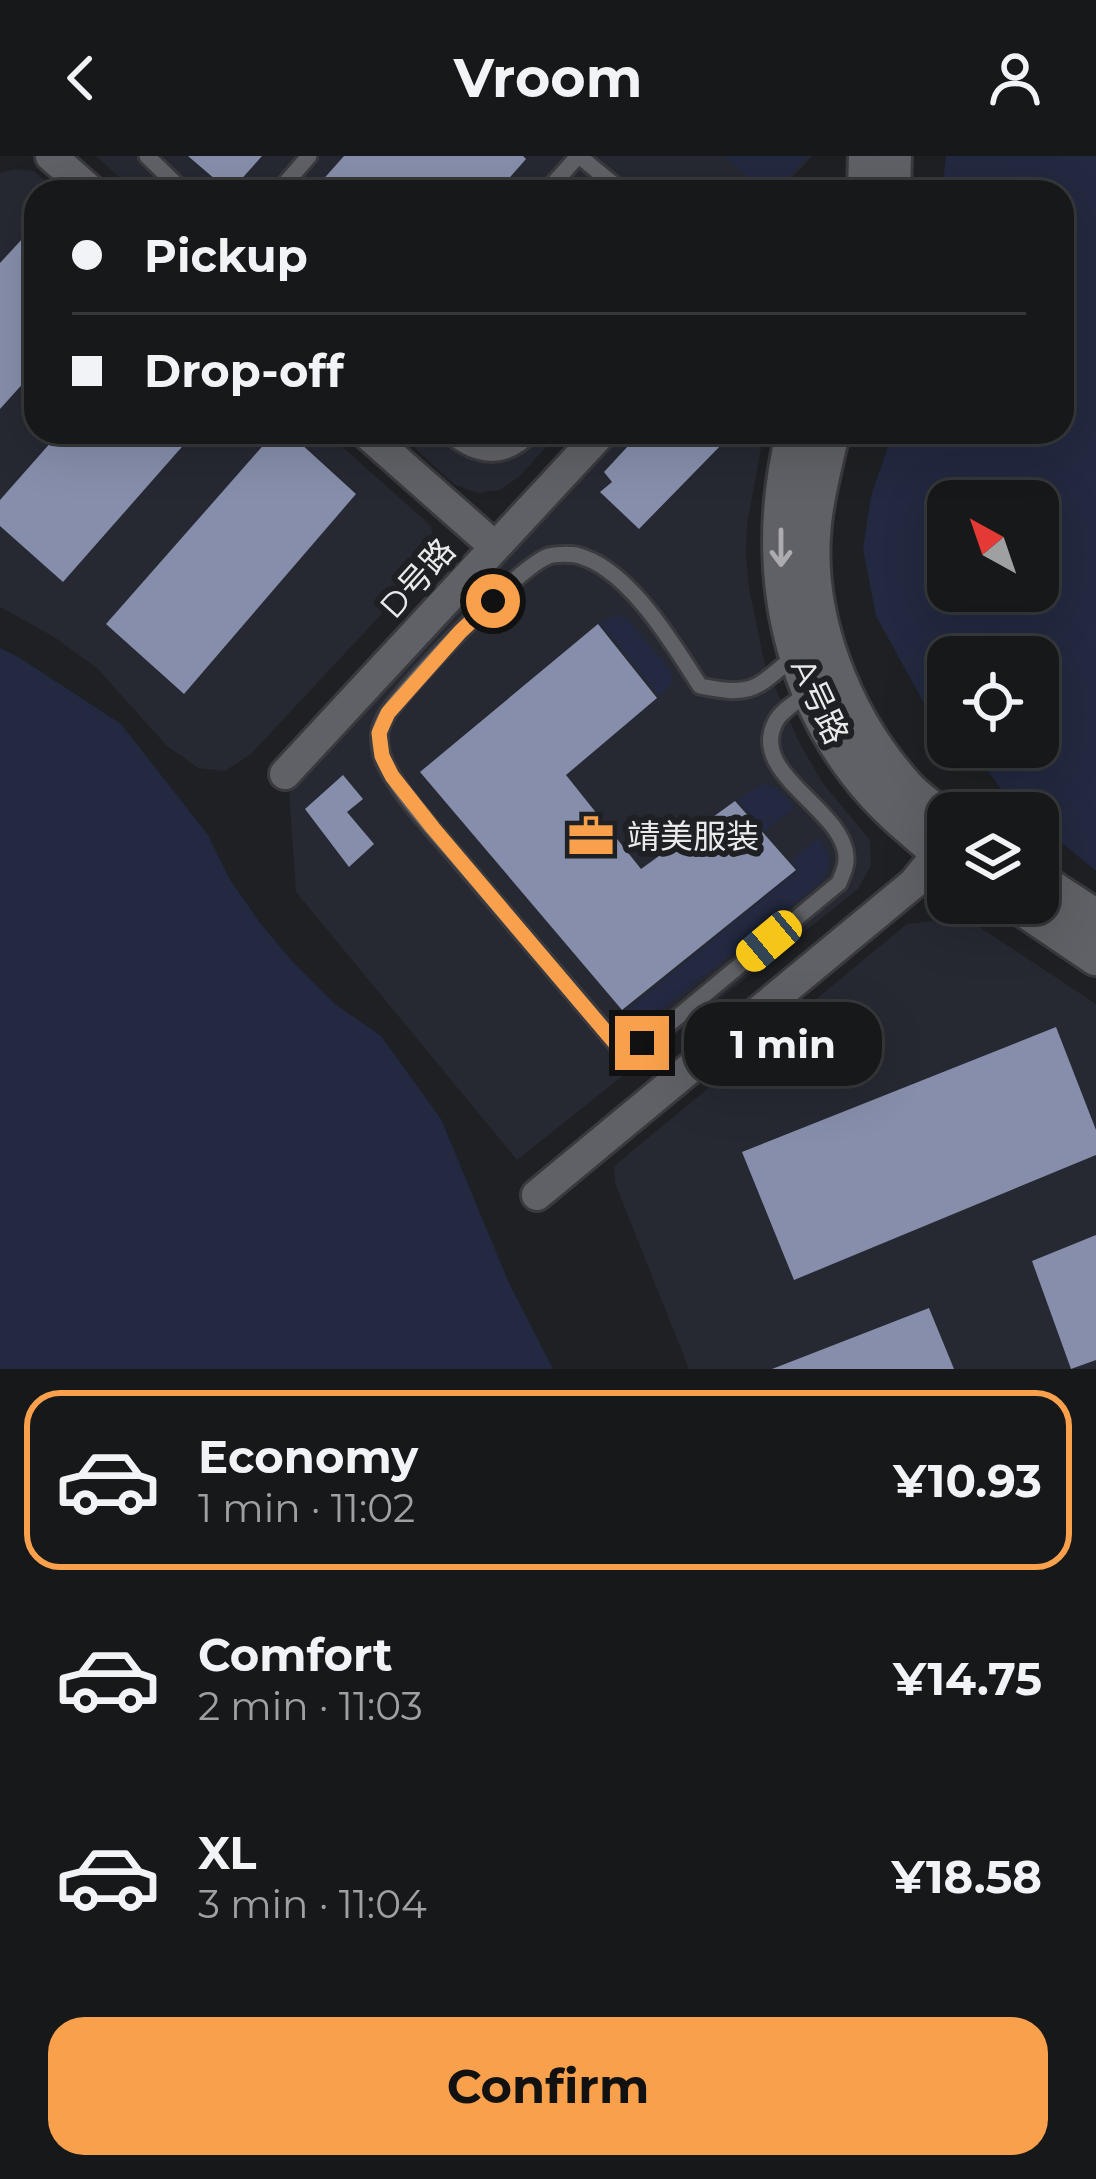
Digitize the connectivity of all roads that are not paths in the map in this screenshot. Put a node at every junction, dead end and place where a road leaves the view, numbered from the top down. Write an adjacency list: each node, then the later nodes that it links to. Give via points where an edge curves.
1 (51, 156): 5 (street)
2 (147, 156): 6 (lane)
3 (309, 156): 7 (lane)
4 (579, 156): 8 (lane); 9 (lane)
5 (78, 180)
6 (172, 180)
7 (288, 180)
8 (557, 180)
9 (608, 180)
10 (379, 444): 16 (street)
11 (464, 444): 12 (lane, via 506,453)
12 (518, 444)
13 (591, 444): 16 (street, D号路)
14 (793, 444): 17 (street, A号路, one-way to 17, via 780,564)
15 (829, 444): 20 (street, A号路, via 813,523 820,622 853,713)
16 (494, 546): 19 (street, D号路)
17 (795, 656): 18 (street, A号路); 18 (lane, via 736,694 700,686 633,593 598,563 549,556 460,632 388,713 379,733 382,756 616,1044 642,1043 839,883 844,841 778,766 770,743 775,721)
18 (809, 692): 21 (street, A号路, via 886,807)
19 (285, 774)
20 (927, 815)
21 (927, 830)
22 (927, 866): 27 (street)
23 (1059, 894): 24 (street)
24 (1096, 918)
25 (1047, 924): 26 (street)
26 (1096, 957)
27 (537, 1195)

